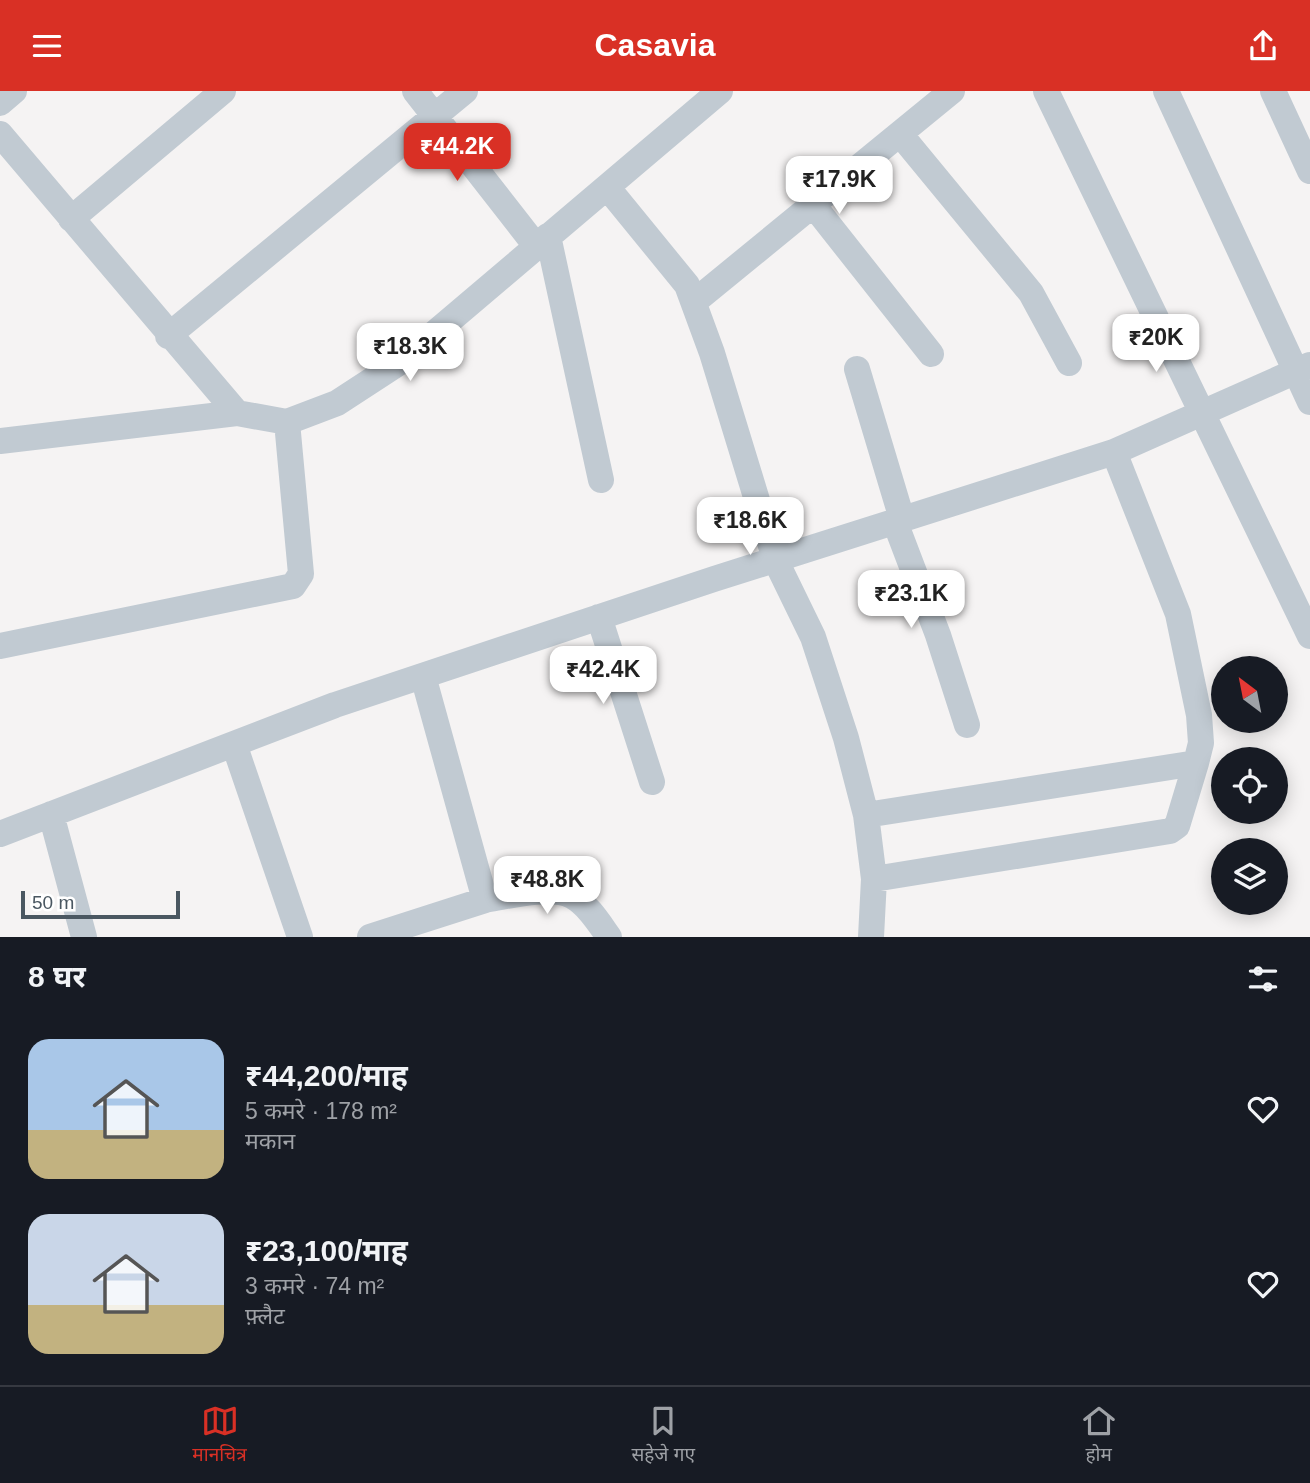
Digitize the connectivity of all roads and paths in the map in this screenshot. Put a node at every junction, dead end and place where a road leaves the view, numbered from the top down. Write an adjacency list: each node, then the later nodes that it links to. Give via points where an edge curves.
1 (13, 91): 10 (street)
2 (223, 91): 17 (street)
3 (415, 91): 11 (street)
4 (465, 91): 11 (street)
5 (720, 91): 15 (street)
6 (952, 91): 13 (street)
7 (1166, 91): 23 (street)
8 (1273, 91): 14 (street)
9 (1056, 95): 27 (street)
10 (0, 103)
11 (435, 116): 18 (street); 20 (street)
12 (0, 134): 17 (street)
13 (900, 134): 16 (street); 22 (street, via 1031,293)
14 (1310, 171)
15 (607, 187): 18 (street); 19 (street, via 672,265)
16 (814, 206): 19 (street); 21 (street)
17 (71, 219): 20 (street)
18 (542, 241): 28 (street, via 403,360 337,403); 31 (street)
19 (694, 302): 33 (street)
20 (168, 336): 26 (street)
21 (931, 354)
22 (1069, 363)
23 (1302, 368): 25 (street); 27 (street)
24 (857, 369): 32 (street)
25 (1310, 402)
26 (237, 413): 28 (street); 29 (street)
27 (1201, 413): 30 (street); 35 (street)
28 (288, 422): 36 (street, via 301,574 293,586)
29 (0, 441)
30 (1114, 452): 32 (street); 40 (street, via 1178,614 1199,715 1201,743)
31 (601, 480)
32 (899, 520): 33 (street); 38 (street)
33 (775, 559): 34 (street); 43 (street, via 813,637)
34 (599, 617): 37 (street); 41 (street)
35 (1310, 636)
36 (0, 646)
37 (423, 676): 39 (street); 46 (street)
38 (967, 725)
39 (234, 744): 42 (street); 49 (street)
40 (1196, 763): 43 (street); 45 (street, via 1177,826 1170,831)
41 (652, 782)
42 (51, 814): 44 (street); 48 (street)
43 (866, 815): 45 (street)
44 (0, 834)
45 (873, 879): 52 (street)
46 (485, 900): 47 (street); 51 (street, via 563,893 586,908)
47 (410, 931): 50 (street)
48 (84, 937)
49 (300, 937)
50 (370, 937)
51 (610, 937)
52 (871, 937)

